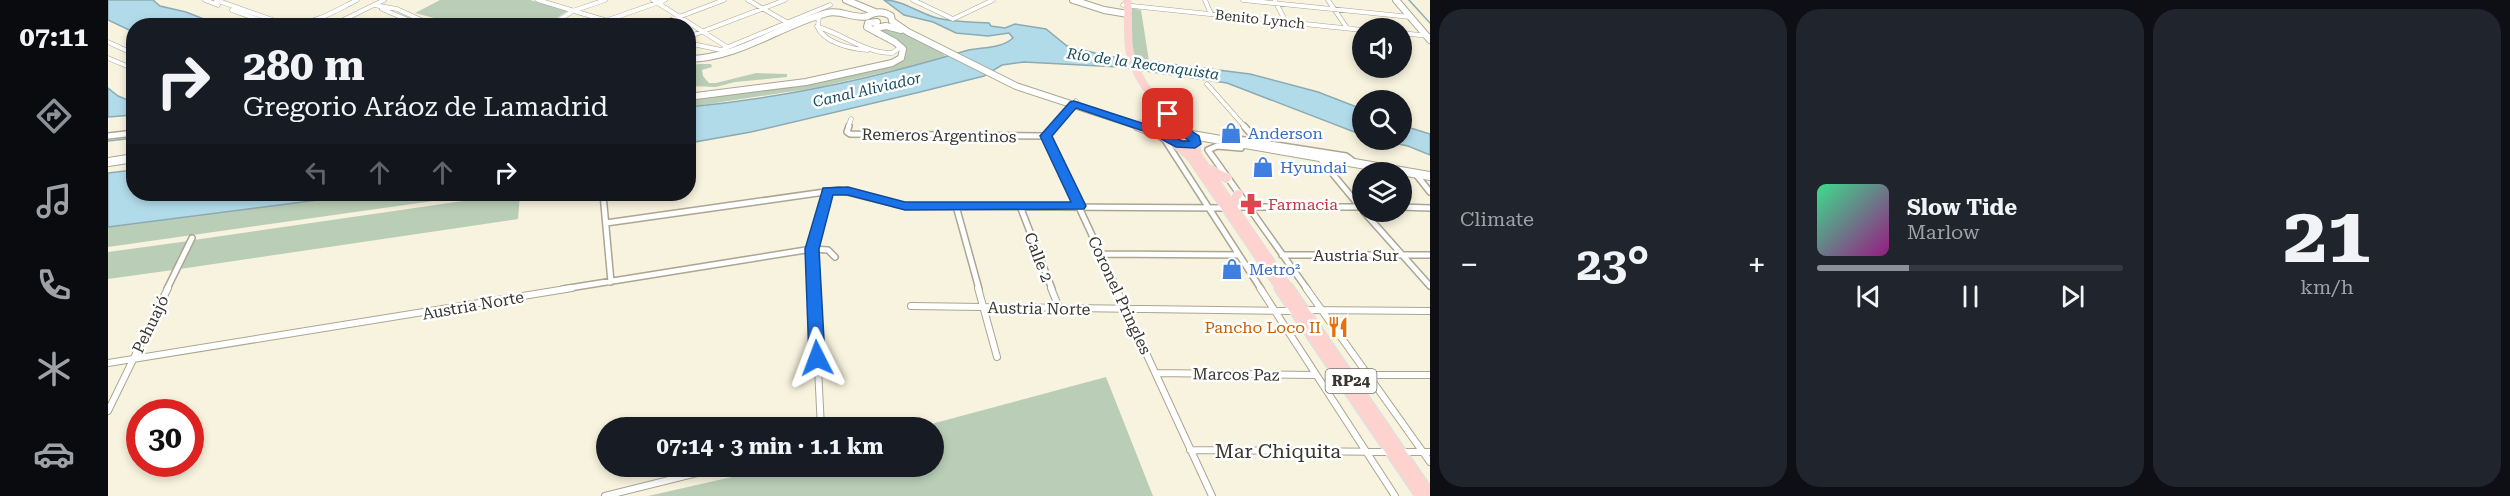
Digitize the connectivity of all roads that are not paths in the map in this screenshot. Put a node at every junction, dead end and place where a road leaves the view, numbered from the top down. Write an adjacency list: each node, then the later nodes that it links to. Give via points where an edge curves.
1 (205, 0): 34 (street)
2 (216, 0): 35 (street)
3 (357, 0): 36 (street)
4 (384, 0): 22 (street)
5 (538, 0): 28 (street)
6 (605, 0): 28 (street)
7 (665, 0): 20 (street)
8 (724, 0): 32 (street)
9 (748, 0): 25 (street)
10 (785, 0): 25 (street)
11 (844, 0): 29 (main road); 31 (main road)
12 (913, 0): 13 (street, via 953,19)
13 (991, 0)
14 (1073, 0): 26 (main road, Benito Lynch)
15 (1081, 0): 26 (main road, Benito Lynch)
16 (1205, 0): 30 (street)
17 (1243, 0): 21 (street)
18 (1328, 0): 27 (street)
19 (1399, 0): 33 (main road); 56 (main road)
20 (655, 1): 32 (street); 42 (street)
21 (1275, 2): 27 (street); 45 (street)
22 (374, 5): 24 (street); 39 (street)
23 (831, 5): 46 (street)
24 (369, 7): 37 (street); 38 (street)
25 (763, 8): 46 (street); 52 (street)
26 (1125, 8): 30 (street, Benito Lynch); 68 (main road, RP24, via 1127,45)
27 (1334, 9): 33 (street); 49 (street)
28 (573, 11): 40 (street); 41 (street)
29 (871, 14): 31 (main road, via 857,17 837,11); 43 (main road, via 889,15); 44 (main road, via 871,20)
30 (1211, 14): 45 (street, Benito Lynch)
31 (819, 15): 47 (street); 65 (main road, via 724,55)
32 (679, 17)
33 (1411, 17): 56 (main road)
34 (254, 18)
35 (267, 18)
36 (319, 18)
37 (346, 18)
38 (407, 18)
39 (419, 18)
40 (562, 18)
41 (596, 18)
42 (613, 18)
43 (890, 20): 44 (main road); 51 (main road)
44 (879, 22): 51 (main road); 53 (main road, via 866,25)
45 (1286, 22): 49 (street, Benito Lynch)
46 (788, 23): 62 (street)
47 (817, 26): 57 (street); 58 (street, via 822,37)
48 (696, 28): 52 (street)
49 (1347, 28): 50 (street, Benito Lynch)
50 (1352, 29)
51 (905, 31): 53 (main road, via 882,26 876,28); 71 (main road, via 1016,86)
52 (703, 32): 54 (street); 62 (street)
53 (878, 33): 61 (main road)
54 (696, 34)
55 (1412, 34): 56 (street)
56 (1429, 36)
57 (840, 37): 58 (street); 64 (street)
58 (834, 41): 64 (street, via 846,48)
59 (108, 42): 63 (street)
60 (696, 45): 62 (street, via 716,50)
61 (901, 47): 64 (street, via 892,53); 70 (main road, via 901,57 881,66 779,87)
62 (727, 48)
63 (126, 50)
64 (870, 50)
65 (696, 59)
66 (109, 60): 67 (street)
67 (126, 66)
68 (1144, 84): 72 (main road, RP24); 80 (main road, RP24, via 1174,123)
69 (1207, 84): 81 (street)
70 (696, 96)
71 (1075, 103): 74 (main road); 77 (street); 79 (main road)
72 (1163, 114): 74 (main road, via 1166,123 1162,127); 79 (main road, RP24)
73 (851, 118): 77 (street, Remeros Argentinos, via 847,132 850,134)
74 (1141, 123): 79 (main road)
75 (126, 134): 76 (street)
76 (108, 136)
77 (1046, 136): 100 (street, Coronel Pringles)
78 (1219, 136): 81 (street)
79 (1171, 137): 80 (main road); 80 (main road, via 1188,146); 102 (main road, RP24); 105 (street)
80 (1192, 139): 81 (main road); 82 (main road); 89 (main road, RP24)
81 (1260, 145): 83 (main road); 87 (street, via 1346,156)
82 (1241, 148): 86 (main road); 91 (street, via 1208,150)
83 (1290, 152): 88 (main road)
84 (126, 157): 85 (main road)
85 (108, 159)
86 (1322, 161): 90 (main road); 96 (street)
87 (1353, 162)
88 (1352, 163)
89 (1205, 165): 91 (main road); 102 (main road, RP24)
90 (1352, 166)
91 (1227, 178): 95 (street)
92 (1424, 179): 94 (street)
93 (827, 191): 98 (street, via 848,191 898,206); 108 (street); 110 (street)
94 (1430, 192)
95 (1238, 194): 101 (street); 102 (main road)
96 (1352, 197)
97 (604, 201): 108 (street)
98 (956, 206): 99 (street); 120 (street)
99 (1020, 206): 100 (street); 121 (street, Calle 2)
100 (1079, 206): 105 (street); 111 (street, Coronel Pringles)
101 (1247, 206): 102 (street); 106 (street); 113 (street)
102 (1229, 207): 105 (street); 124 (main road, RP24)
103 (1412, 207): 104 (street)
104 (1430, 207)
105 (1208, 208): 112 (street)
106 (1352, 209)
107 (1374, 222): 114 (street)
108 (606, 224): 117 (street)
109 (192, 238): 128 (street, Pehuajó)
110 (812, 249): 116 (street, Austria Norte, via 828,250); 117 (street, Austria Norte); 135 (street)
111 (1101, 254): 112 (street); 122 (street, Coronel Pringles)
112 (1239, 255): 123 (street)
113 (1282, 255): 114 (street, Austria Sur); 125 (street)
114 (1403, 255): 115 (street, Austria Sur); 118 (street)
115 (1430, 255)
116 (835, 257)
117 (611, 282): 128 (street, Austria Norte)
118 (1430, 286)
119 (911, 306): 120 (street, Austria Norte)
120 (983, 307): 121 (street, Austria Norte); 127 (street)
121 (1059, 308): 122 (street, Austria Norte)
122 (1126, 309): 123 (street, Austria Norte); 130 (street, Coronel Pringles)
123 (1275, 310): 124 (street, Austria Norte); 131 (street)
124 (1299, 310): 125 (street, Austria Norte); 138 (main road, RP24)
125 (1322, 310): 126 (street, Austria Norte); 132 (street)
126 (1430, 311)
127 (997, 357)
128 (133, 359): 129 (street, Austria Norte); 134 (street, Pehuajó)
129 (108, 363)
130 (1156, 373): 131 (street, Marcos Paz); 136 (street, Coronel Pringles)
131 (1316, 375): 137 (street)
132 (1368, 375): 133 (street); 139 (street)
133 (1430, 375)
134 (108, 411)
135 (820, 417)
136 (1190, 450): 137 (street, Mar Chiquita); 144 (street, Coronel Pringles)
137 (1366, 451): 138 (street, Mar Chiquita); 145 (street)
138 (1395, 452): 139 (street); 142 (main road, RP24); 146 (main road, RP24)
139 (1426, 452): 140 (street)
140 (1430, 462)
141 (681, 477): 143 (street)
142 (1430, 495)
143 (605, 496)
144 (1212, 496)
145 (1395, 496)
146 (1421, 496)

